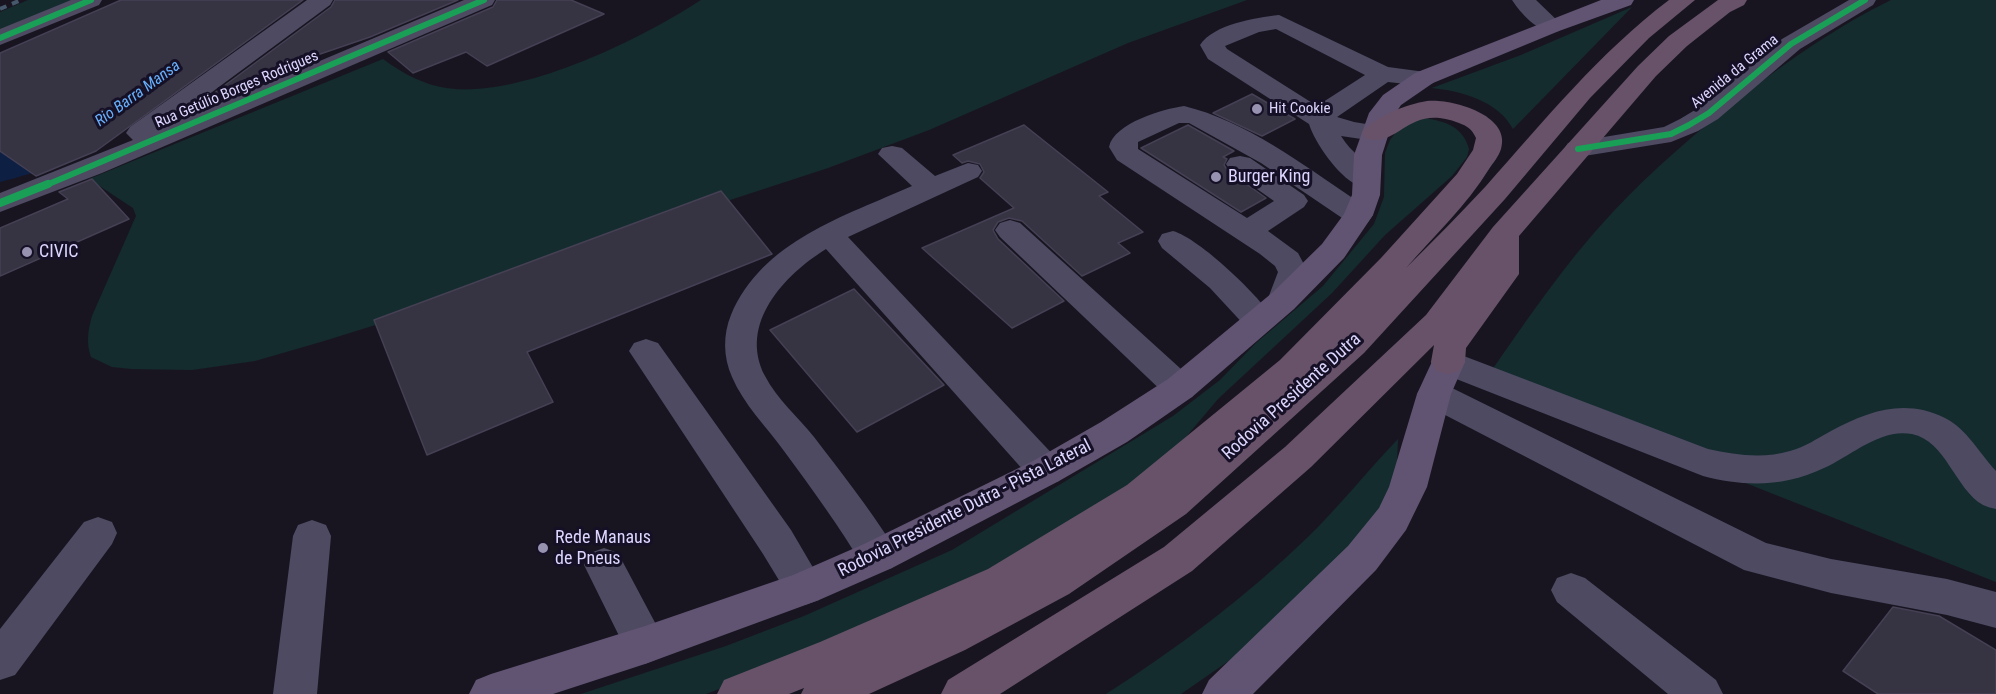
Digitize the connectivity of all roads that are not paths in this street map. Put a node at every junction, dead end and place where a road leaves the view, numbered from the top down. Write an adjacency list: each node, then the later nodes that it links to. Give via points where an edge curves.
1 (91, 0): 10 (street)
2 (322, 0): 17 (street)
3 (484, 0): 17 (street, Rua Getúlio Borges Rodrigues)
4 (1523, 0): 9 (street)
5 (1623, 0): 9 (main road, Rodovia Presidente Dutra - Pista Lateral)
6 (1684, 0): 49 (highway, Rodovia Presidente Dutra, via 1641,33 1581,93 1495,193 1352,345 1173,503 1055,582 950,637)
7 (1736, 0): 15 (highway, via 1678,40)
8 (1864, 0): 15 (street, Avenida da Grama, via 1791,44 1709,113 1689,125 1671,134)
9 (1551, 26): 12 (main road, Rodovia Presidente Dutra - Pista Lateral)
10 (0, 38)
11 (1383, 74): 12 (street); 13 (street); 13 (street, via 1279,22 1254,25 1214,42 1212,48 1217,54)
12 (1424, 78): 14 (main road, Rodovia Presidente Dutra - Pista Lateral, via 1392,100)
13 (1320, 118): 14 (street, via 1350,130); 19 (street, via 1332,146)
14 (1375, 133): 19 (main road, Rodovia Presidente Dutra - Pista Lateral); 48 (highway, via 1408,114 1437,108 1461,112 1477,121 1489,138 1487,150 1468,180 1292,369 1140,496 1002,581)
15 (1578, 149): 29 (highway)
16 (892, 154): 20 (street)
17 (92, 167): 24 (street, Rua Getúlio Borges Rodrigues)
18 (968, 171): 20 (street)
19 (1366, 180): 25 (main road, Rodovia Presidente Dutra - Pista Lateral, via 1366,195)
20 (932, 188): 28 (street)
21 (1319, 188): 22 (street, via 1200,117 1174,115 1128,136 1124,141 1127,153); 23 (street); 25 (street)
22 (1195, 199): 23 (street, via 1139,153 1138,147 1174,129 1190,130); 27 (street)
23 (1294, 201): 27 (street)
24 (0, 203)
25 (1358, 215): 31 (main road, Rodovia Presidente Dutra - Pista Lateral, via 1333,251)
26 (1010, 230): 34 (street)
27 (1247, 231): 31 (street, via 1292,267 1293,272)
28 (829, 234): 35 (street); 39 (street, via 787,262 763,287 742,326 742,358 753,384 848,507)
29 (1504, 234): 33 (highway, via 1504,274 1450,346); 50 (highway, via 1437,323 1289,465 1178,559)
30 (1173, 241): 31 (street, via 1221,281)
31 (1271, 311): 34 (main road, Rodovia Presidente Dutra - Pista Lateral)
32 (646, 351): 41 (street)
33 (1441, 378): 36 (street, via 1736,470 1767,471 1795,464 1883,423 1922,423 1946,439); 43 (street, via 1758,558); 51 (main road, via 1408,487 1393,519 1362,558)
34 (1180, 388): 35 (main road, Rodovia Presidente Dutra - Pista Lateral)
35 (1046, 471): 39 (main road, Rodovia Presidente Dutra - Pista Lateral)
36 (1996, 494)
37 (98, 533): 45 (street)
38 (312, 536): 46 (street)
39 (878, 556): 41 (main road, Rodovia Presidente Dutra - Pista Lateral)
40 (604, 565): 44 (street)
41 (805, 588): 44 (main road, Rodovia Presidente Dutra - Pista Lateral)
42 (1572, 590): 52 (street)
43 (1996, 610)
44 (645, 645): 47 (main road, Rodovia Presidente Dutra - Pista Lateral)
45 (0, 661)
46 (295, 694)
47 (491, 694)
48 (739, 694)
49 (823, 694)
50 (963, 694)
51 (1224, 694)
52 (1701, 694)

